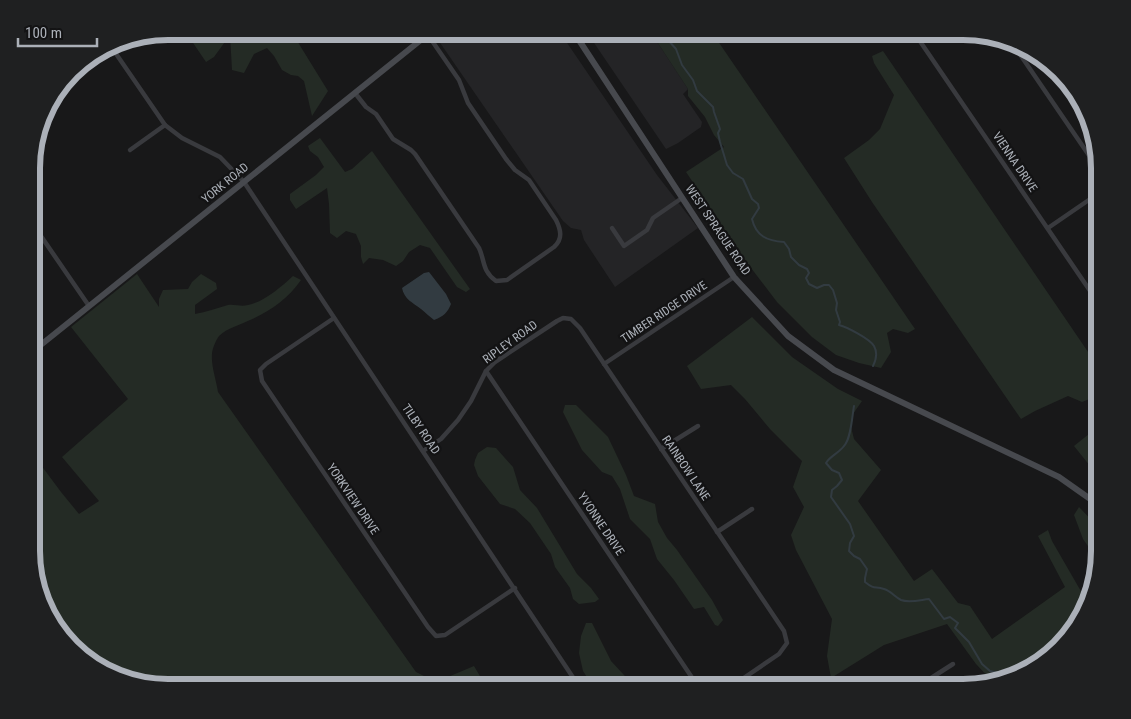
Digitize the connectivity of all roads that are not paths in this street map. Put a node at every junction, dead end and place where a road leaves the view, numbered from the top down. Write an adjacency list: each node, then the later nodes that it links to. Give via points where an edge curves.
1 (421, 40): 7 (street, YORK ROAD)
2 (434, 40): 7 (street, via 459,80 468,102 506,159 514,170 529,180 560,226 558,244 507,280 496,281 490,277 479,248 415,154 393,139 376,114)
3 (579, 40): 12 (street, WEST SPRAGUE ROAD)
4 (919, 40): 15 (street, VIENNA DRIVE)
5 (115, 52): 8 (street, TILBY ROAD)
6 (1019, 53): 10 (street)
7 (355, 93): 11 (street, YORK ROAD)
8 (165, 125): 9 (street); 11 (street, TILBY ROAD, via 182,138 220,157)
9 (130, 150)
10 (1091, 158)
11 (244, 182): 19 (street, YORK ROAD); 20 (street, TILBY ROAD)
12 (682, 198): 14 (street, via 653,218 647,230 624,246); 17 (street, WEST SPRAGUE ROAD)
13 (1091, 198): 15 (street)
14 (612, 228)
15 (1048, 228): 18 (street, VIENNA DRIVE)
16 (40, 235): 19 (street)
17 (734, 277): 23 (street, TIMBER RIDGE DRIVE); 28 (street, WEST SPRAGUE ROAD, via 788,336 834,370 1059,477)
18 (1091, 291)
19 (89, 306): 22 (street, YORK ROAD)
20 (334, 318): 27 (street, TILBY ROAD); 31 (street, YORKVIEW DRIVE, via 266,364 260,370 262,381 436,636 445,635)
21 (557, 321): 23 (street, RAINBOW LANE, via 571,319); 24 (street, RIPLEY ROAD)
22 (40, 346)
23 (604, 364): 26 (street, RAINBOW LANE)
24 (486, 371): 27 (street, RIPLEY ROAD, via 458,420 441,439); 34 (street, YVONNE DRIVE)
25 (698, 426): 26 (street)
26 (661, 449): 30 (street, RAINBOW LANE)
27 (424, 451): 31 (street, TILBY ROAD)
28 (1091, 500)
29 (752, 509): 30 (street)
30 (717, 532): 35 (street, RAINBOW LANE, via 784,631 787,643 779,654)
31 (515, 588): 33 (street, TILBY ROAD)
32 (954, 664): 36 (street)
33 (574, 679)
34 (693, 679)
35 (742, 679)
36 (931, 679)

